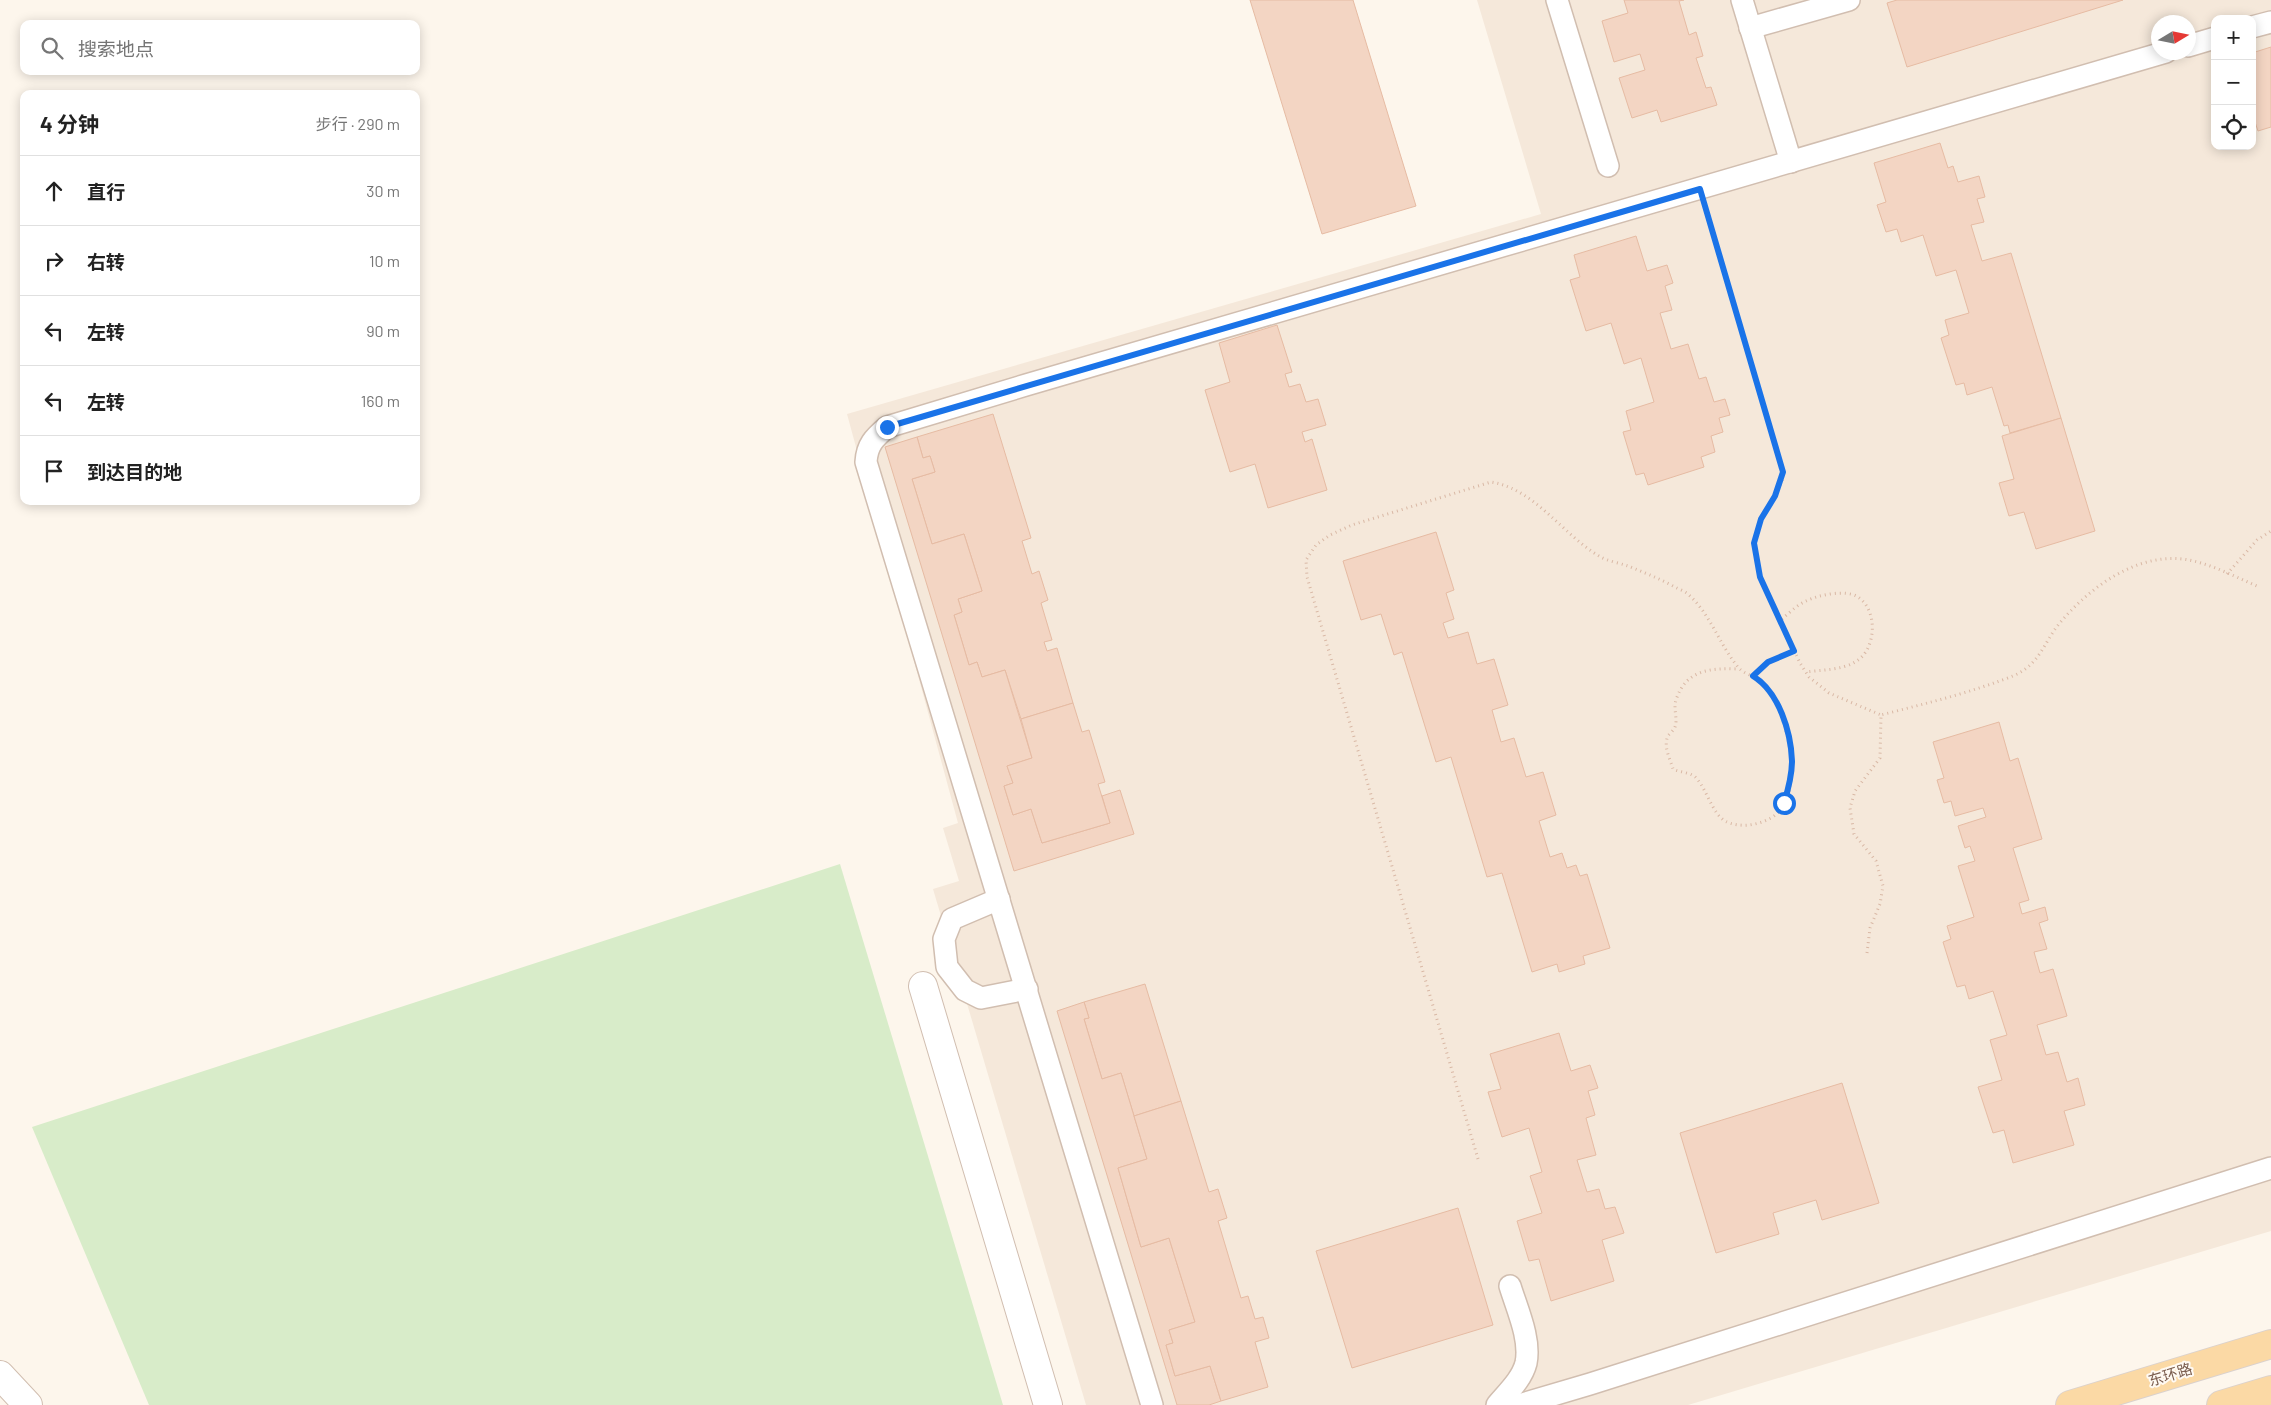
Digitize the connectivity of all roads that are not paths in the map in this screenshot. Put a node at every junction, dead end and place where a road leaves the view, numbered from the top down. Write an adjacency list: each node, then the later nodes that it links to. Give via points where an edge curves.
1 (1557, 0): 11 (lane)
2 (1742, 0): 6 (lane)
3 (1849, 0): 6 (lane)
4 (2271, 22): 5 (lane)
5 (2256, 26)
6 (1750, 28): 10 (lane)
7 (2211, 39): 8 (lane)
8 (2196, 44)
9 (2151, 56): 10 (lane)
10 (1791, 162): 12 (lane, via 887,427 872,439 866,462)
11 (1608, 166)
12 (1000, 899): 13 (lane, via 952,919 944,939); 15 (lane)
13 (948, 966): 14 (lane); 15 (lane, via 965,990 981,998)
14 (923, 986): 22 (street)
15 (1027, 989): 23 (lane)
16 (2271, 1168): 25 (lane)
17 (1510, 1286): 24 (lane, via 1527,1345 1526,1363 1516,1383)
18 (2271, 1344): 26 (main road, 东环路)
19 (0, 1375): 21 (street)
20 (2271, 1390): 27 (main road)
21 (28, 1405)
22 (1048, 1405)
23 (1152, 1405)
24 (1497, 1405)
25 (1519, 1405)
26 (2070, 1405)
27 (2221, 1405)

